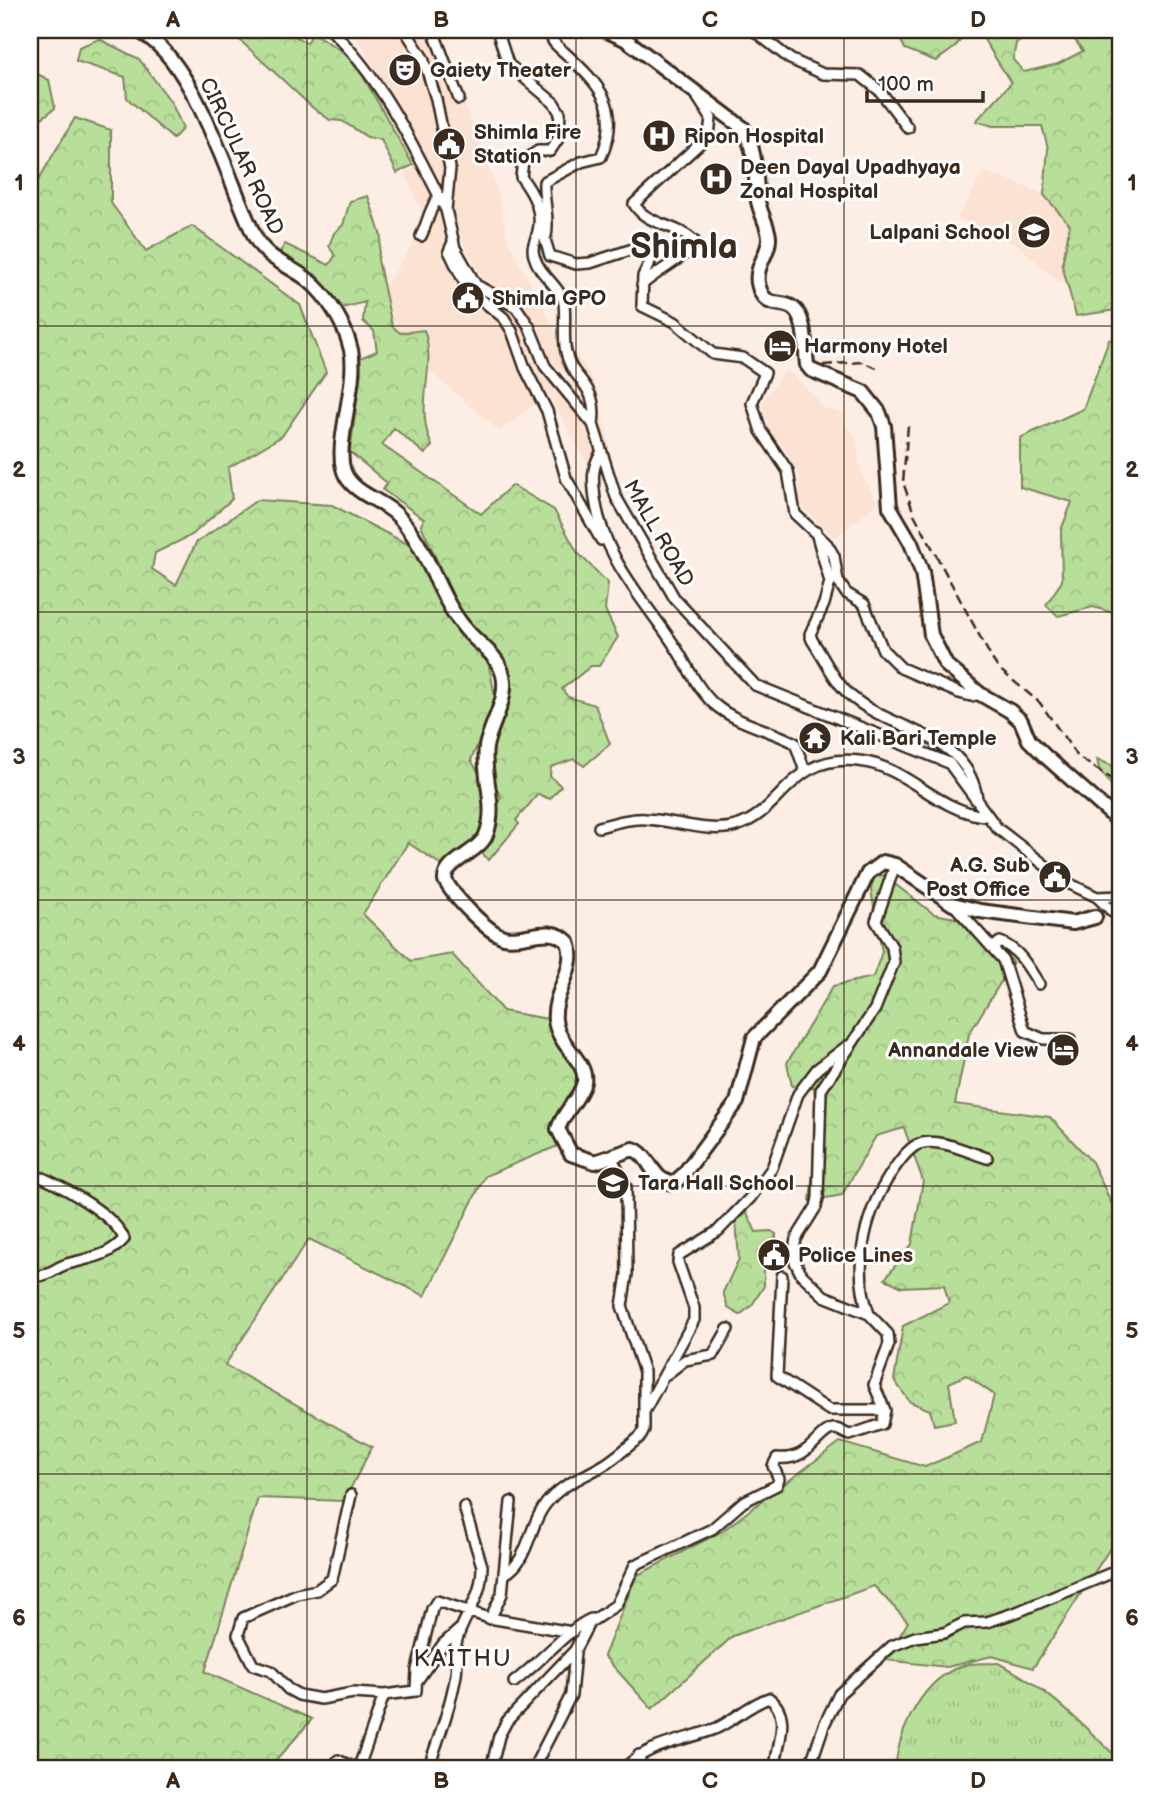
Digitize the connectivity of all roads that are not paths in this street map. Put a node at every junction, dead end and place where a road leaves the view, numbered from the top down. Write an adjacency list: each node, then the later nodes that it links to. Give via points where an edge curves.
1 (136, 30): 39 (main road, CIRCULAR ROAD, via 155,41 188,83 260,246 307,279 342,324 353,370 342,453 348,480 401,521 463,627 491,653 503,675 501,699 486,745 490,821 480,844 448,870 445,880 462,904 498,934 545,933 568,942 571,956 555,1022 560,1038 583,1068 584,1082 558,1133 576,1158 595,1163)
2 (331, 30): 12 (street, via 354,51 402,125)
3 (405, 30): 13 (street, MALL ROAD, via 423,58 436,99 450,168)
4 (433, 30): 10 (street)
5 (497, 30): 14 (street, via 508,64 560,113 557,145 531,155 521,170)
6 (550, 30): 16 (street, via 554,43 597,86 612,128 601,157 581,162 544,183)
7 (605, 30): 9 (main road, via 625,39)
8 (754, 30): 11 (street, via 790,59 823,74 860,75 880,91)
9 (695, 92): 18 (street, via 711,118 709,135 634,204 649,220 684,231 695,242 692,250 654,272); 23 (main road, via 743,128 752,146 758,202 769,235 757,272 762,294 772,304 796,310 811,370 863,392 879,412 890,507 922,572 935,649 957,677)
10 (459, 99)
11 (908, 128)
12 (439, 196): 13 (street); 15 (street, via 430,207)
13 (446, 211): 17 (street, MALL ROAD)
14 (540, 223): 16 (street); 19 (street, via 532,244 535,261 565,305 566,352 590,393)
15 (421, 236)
16 (546, 237): 18 (street, via 550,256 576,264 602,261 639,247 650,253)
17 (453, 242): 19 (street, MALL ROAD, via 476,285 516,307 545,366); 22 (street, via 449,251 467,288 504,318 512,331 548,411 566,478)
18 (642, 285): 21 (street, via 642,306 648,311 675,322 713,354 743,358 765,373 752,403 761,432 788,471 795,514)
19 (593, 424): 20 (street, MALL ROAD)
20 (601, 453): 22 (street, via 593,470 593,485 598,519); 25 (street, MALL ROAD, via 623,513 664,583 747,679 949,763)
21 (816, 532): 23 (street, via 834,556 838,581 863,604 883,650 901,668 959,693); 25 (street, via 830,582 810,634 812,640 854,699 951,750 972,779)
22 (610, 552): 24 (street, via 703,693 732,716 795,743)
23 (980, 694): 27 (main road, via 1021,721 1029,740)
24 (805, 771): 26 (street, via 845,761 872,763 955,809); 28 (street, via 736,826 633,818)
25 (976, 803): 26 (street, MALL ROAD)
26 (984, 816): 31 (street, MALL ROAD, via 1047,869)
27 (1121, 823)
28 (599, 827)
29 (895, 865): 32 (main road); 38 (street, via 876,921 892,947 894,962 879,1003); 39 (main road, CIRCULAR ROAD, via 883,862 872,869 820,971 754,1038 737,1102 683,1175 674,1183 666,1182 637,1150)
30 (1121, 896): 31 (street)
31 (1097, 897): 34 (street, MALL ROAD)
32 (953, 904): 33 (main road, via 1073,923); 35 (street)
33 (1095, 917)
34 (1121, 920)
35 (994, 947): 36 (street, via 1000,942 1015,951); 37 (street, via 1010,979 1025,1031 1043,1039)
36 (1039, 984)
37 (1070, 1039)
38 (851, 1044): 44 (street, via 821,1090 818,1198 796,1239 793,1255 801,1274 824,1296); 46 (street, via 831,1055 797,1094 772,1168 751,1197 718,1231 679,1255 694,1320)
39 (611, 1156): 48 (street, via 626,1187 627,1274 622,1306 642,1361)
40 (987, 1158): 44 (street, via 924,1143 899,1162 870,1212 860,1276)
41 (43, 1178): 42 (street, via 98,1212 124,1239 90,1260 43,1276)
42 (30, 1275)
43 (782, 1276): 47 (street, via 776,1376 830,1410)
44 (869, 1314): 47 (street, via 888,1334 889,1344 874,1385)
45 (728, 1329): 46 (street, via 713,1355 685,1360)
46 (663, 1377): 48 (street)
47 (885, 1410): 55 (street, via 880,1426 850,1435 828,1430 807,1451 775,1459 777,1485 744,1502 712,1529 635,1565 616,1605)
48 (644, 1411): 53 (street, via 641,1436 607,1463 570,1481 543,1507 519,1560)
49 (351, 1495): 62 (street, via 332,1579 317,1590 243,1618 238,1635 253,1665 271,1671 299,1695 321,1699 353,1693)
50 (510, 1502): 53 (street)
51 (464, 1507): 54 (street, via 482,1566)
52 (1121, 1572): 70 (street, via 987,1622 964,1623 892,1646 839,1694)
53 (505, 1574): 56 (street)
54 (472, 1611): 56 (street); 57 (street); 60 (street, via 440,1600 434,1604 416,1670)
55 (599, 1616): 58 (street); 59 (street, via 589,1623)
56 (490, 1619): 58 (street)
57 (466, 1624): 60 (street, via 443,1644); 65 (street, via 456,1644 459,1659 450,1711)
58 (572, 1632): 61 (street)
59 (575, 1650): 66 (street, via 507,1721); 67 (street, via 571,1695)
60 (417, 1682): 62 (street, via 415,1692)
61 (514, 1682)
62 (384, 1695): 63 (street, via 360,1764 355,1768)
63 (338, 1760)
64 (640, 1765): 68 (street); 69 (street, via 769,1698 782,1720)
65 (428, 1769)
66 (491, 1769)
67 (533, 1769)
68 (624, 1769)
69 (775, 1769)
70 (809, 1769)

